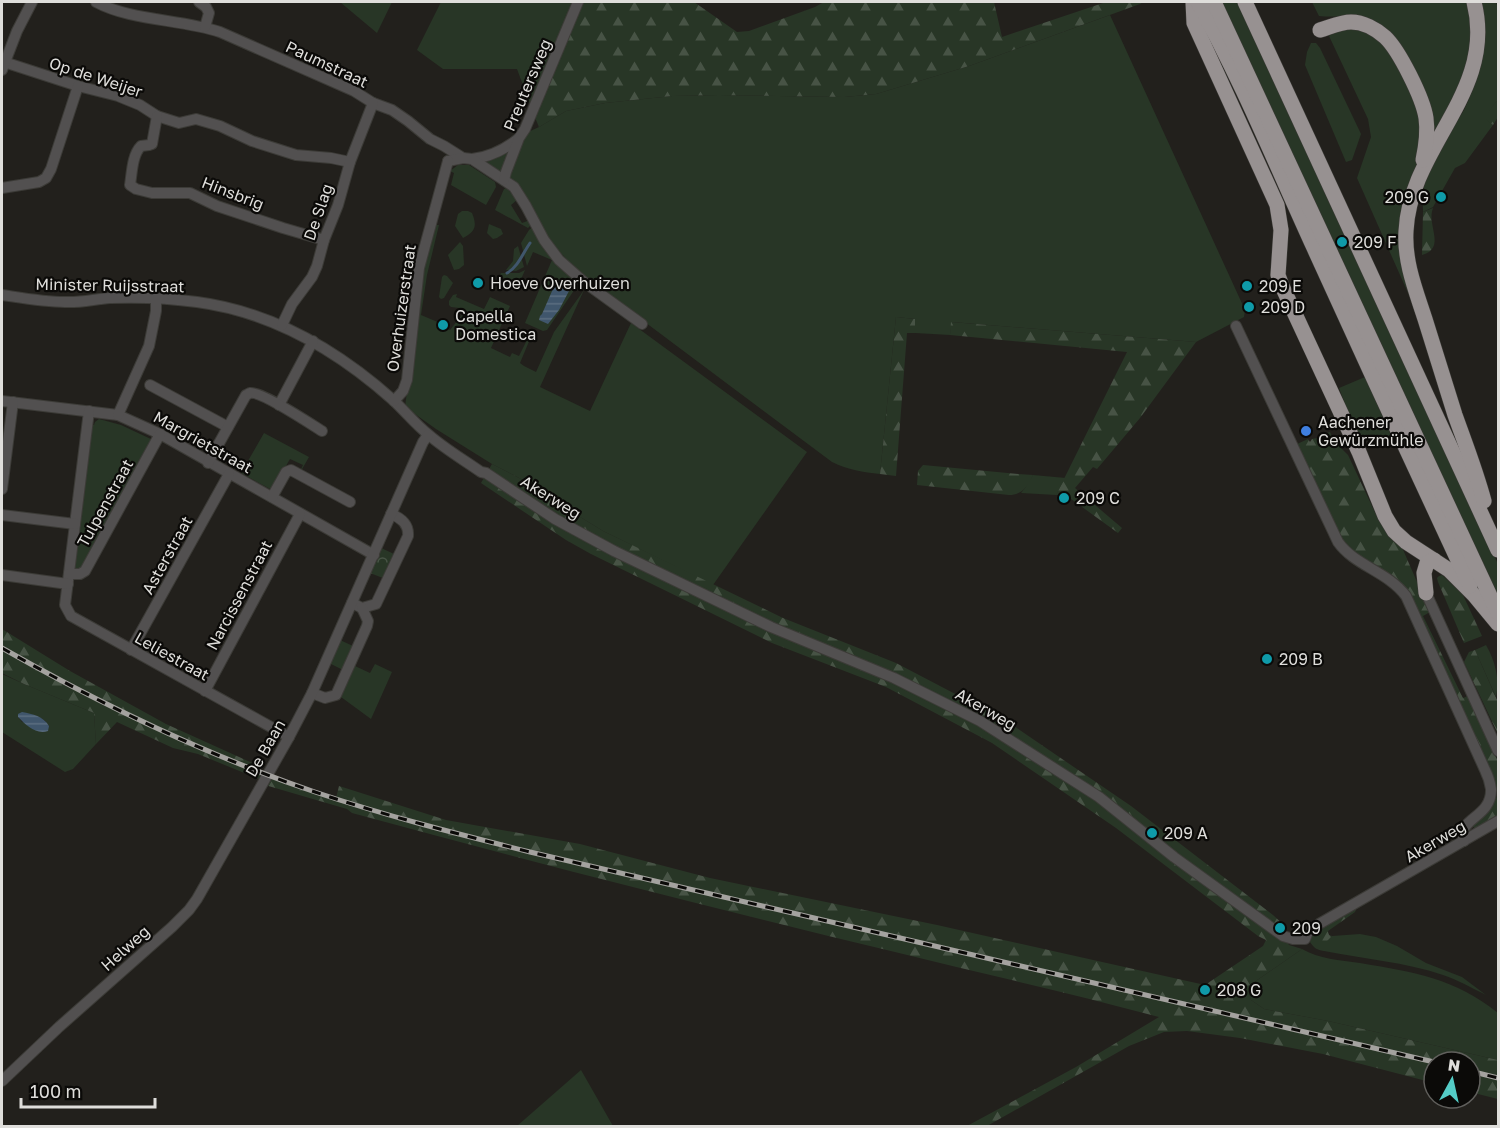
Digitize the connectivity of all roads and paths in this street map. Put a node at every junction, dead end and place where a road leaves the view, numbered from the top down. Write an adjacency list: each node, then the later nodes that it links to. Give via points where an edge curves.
1 (32, 2): 12 (street)
2 (96, 2): 10 (street, Paumstraat, via 116,11)
3 (199, 2): 10 (street, via 209,13)
4 (578, 2): 16 (street, Preutersweg)
5 (1192, 2): 53 (highway, via 1194,23 1277,205 1281,222 1278,275 1289,303 1385,516 1406,542)
6 (1198, 2): 25 (highway)
7 (1214, 2): 25 (highway)
8 (1245, 2): 51 (highway)
9 (1474, 2): 21 (highway, via 1479,25 1474,62 1460,102)
10 (205, 27): 14 (street, Paumstraat)
11 (1320, 30): 21 (highway, via 1358,23 1378,31 1391,43 1424,106 1427,132)
12 (3, 66): 13 (street, Op de Weijer)
13 (78, 86): 15 (street, Op de Weijer, via 118,96); 23 (street, via 46,178)
14 (374, 103): 17 (street, Paumstraat, via 392,110); 20 (street, De Slag)
15 (158, 116): 20 (street, Op de Weijer, via 180,123 196,119 296,155); 24 (street, Hinsbrig, via 152,144 137,149 130,185 152,193 190,193 217,206)
16 (519, 138): 18 (street, via 494,154); 22 (street, Preutersweg)
17 (430, 139): 18 (street, Paumstraat); 19 (street, Paumstraat)
18 (468, 159): 19 (street); 22 (street)
19 (448, 161): 33 (street, Overhuizerstraat, via 419,268 407,380)
20 (350, 162): 24 (street, De Slag)
21 (1421, 171): 51 (highway, via 1408,212 1406,244 1413,283 1477,474)
22 (504, 180): 28 (street, via 517,192 559,260)
23 (2, 188)
24 (324, 240): 29 (street, De Slag, via 312,277)
25 (1323, 251): 57 (highway); 59 (highway)
26 (2, 295): 27 (street, Minister Ruijsstraat, via 66,302)
27 (156, 298): 29 (street, Minister Ruijsstraat, via 216,305); 37 (street, via 149,346)
28 (642, 324)
29 (282, 325): 31 (street, Minister Ruijsstraat)
30 (1236, 326): 68 (street, via 1338,542 1347,553 1388,578 1406,596 1485,770 1491,790 1489,801 1464,828)
31 (313, 341): 33 (street, Minister Ruijsstraat); 35 (street)
32 (150, 384): 38 (street)
33 (394, 400): 41 (street, Minister Ruijsstraat)
34 (7, 401): 36 (street, Margrietstraat); 44 (street)
35 (279, 405): 38 (street, via 249,393); 39 (street)
36 (89, 411): 37 (street, Margrietstraat); 50 (street, Tulpenstraat)
37 (118, 416): 40 (street, Margrietstraat)
38 (228, 427): 42 (street)
39 (322, 431)
40 (160, 434): 42 (street, Margrietstraat); 55 (street, Tulpenstraat, via 85,571)
41 (428, 435): 48 (street, De Baan); 68 (street, Akerweg, via 548,514 606,546 771,627 894,678 980,721 1099,797 1283,936 1305,939 1310,929)
42 (208, 463): 43 (street, Margrietstraat)
43 (229, 474): 45 (street, Margrietstraat); 61 (street, Asterstraat)
44 (2, 489)
45 (272, 497): 46 (street, via 291,470); 47 (street, Margrietstraat)
46 (350, 502)
47 (300, 514): 52 (street, Margrietstraat); 62 (street, Narcissenstraat)
48 (391, 514): 52 (street, De Baan); 58 (street, De Baan, via 401,518 408,536 376,604)
49 (2, 515): 50 (street)
50 (75, 524): 55 (street, Tulpenstraat)
51 (1496, 544)
52 (374, 555): 58 (street, De Baan)
53 (1434, 560): 56 (highway, via 1427,563 1424,573); 57 (highway)
54 (2, 575): 55 (street)
55 (68, 579): 61 (street, Leliestraat, via 65,605 71,616)
56 (1426, 593): 65 (street)
57 (1473, 595): 60 (highway)
58 (357, 605): 63 (street, De Baan); 63 (street, De Baan, via 368,626 336,695 325,698)
59 (1498, 613)
60 (1498, 624)
61 (131, 650): 62 (street, Leliestraat)
62 (205, 691): 64 (street, Leliestraat)
63 (312, 693): 64 (street, De Baan)
64 (289, 737): 66 (street, De Baan)
65 (1498, 751)
66 (242, 817): 69 (street, Helweg, via 189,910)
67 (1498, 821): 68 (street, Akerweg)
68 (1464, 841)
69 (2, 1081)

